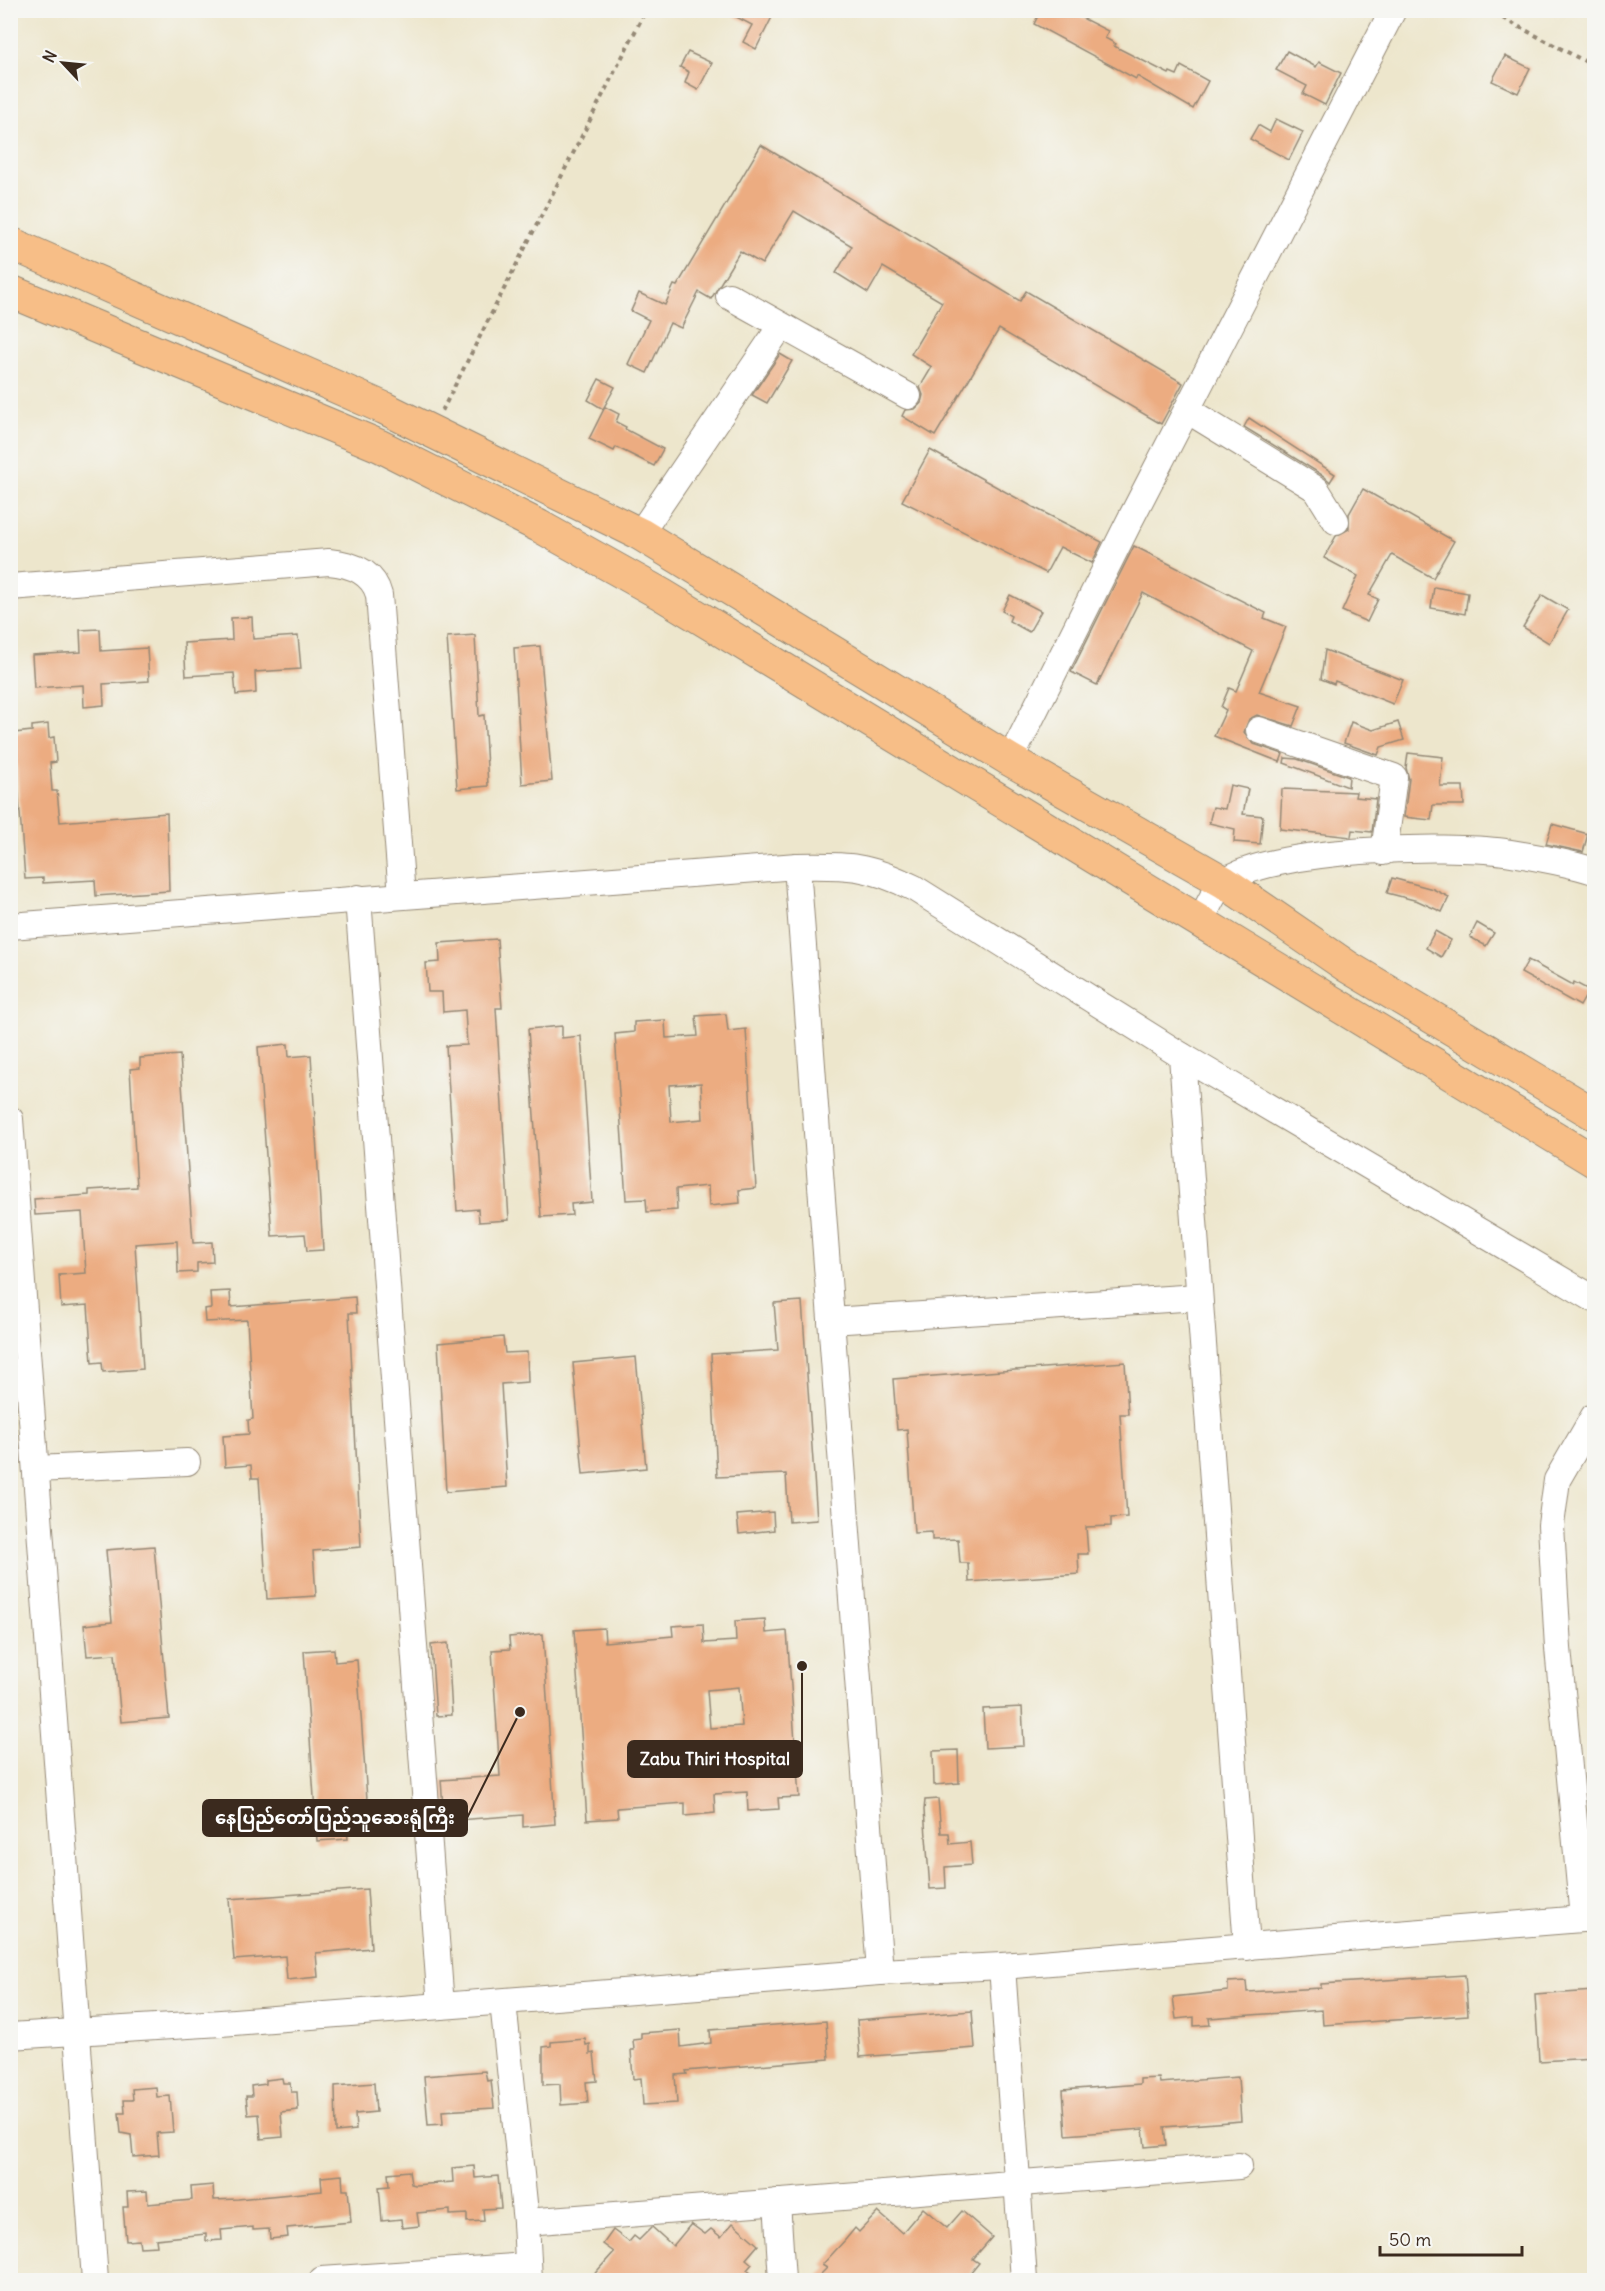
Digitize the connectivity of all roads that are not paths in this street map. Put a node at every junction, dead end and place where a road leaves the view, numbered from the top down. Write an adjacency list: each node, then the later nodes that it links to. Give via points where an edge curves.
1 (1393, 10): 7 (street)
2 (10, 243): 9 (main road, via 431,431)
3 (10, 291): 19 (main road, via 380,446 539,526 671,600)
4 (729, 296): 5 (street)
5 (781, 326): 6 (street); 9 (street)
6 (908, 396)
7 (1187, 410): 8 (street, via 1316,489); 12 (street)
8 (1336, 521)
9 (640, 534): 12 (main road)
10 (10, 587): 17 (street, via 329,562 370,576 379,595)
11 (1259, 730): 13 (street, via 1394,777)
12 (1010, 760): 16 (main road)
13 (1384, 852): 15 (street, via 1504,852); 16 (street, via 1286,860)
14 (797, 866): 17 (street); 21 (street, via 857,866 904,883); 27 (street)
15 (1594, 871)
16 (1224, 882): 19 (street); 22 (main road, via 1348,967)
17 (402, 896): 18 (street)
18 (358, 898): 20 (street); 36 (street)
19 (1201, 920): 24 (main road)
20 (10, 926)
21 (1182, 1056): 25 (street); 26 (street)
22 (1594, 1114)
23 (10, 1119): 30 (street)
24 (1594, 1161)
25 (1198, 1297): 27 (street); 32 (street)
26 (1594, 1299)
27 (831, 1321): 34 (street)
28 (1594, 1416): 31 (street, via 1557,1480 1551,1525 1558,1648)
29 (187, 1462): 30 (street)
30 (36, 1469): 37 (street)
31 (1589, 1919): 32 (street)
32 (1247, 1947): 33 (street)
33 (1002, 1965): 34 (street); 40 (street)
34 (880, 1972): 35 (street)
35 (503, 2002): 36 (street); 42 (street)
36 (441, 2006): 37 (street)
37 (78, 2032): 38 (street); 44 (street)
38 (10, 2036)
39 (1239, 2166): 40 (street)
40 (1018, 2183): 41 (street); 47 (street)
41 (777, 2202): 42 (street); 46 (street)
42 (526, 2222): 43 (street)
43 (529, 2273): 45 (street)
44 (95, 2280)
45 (322, 2280)
46 (782, 2280)
47 (1024, 2280)

